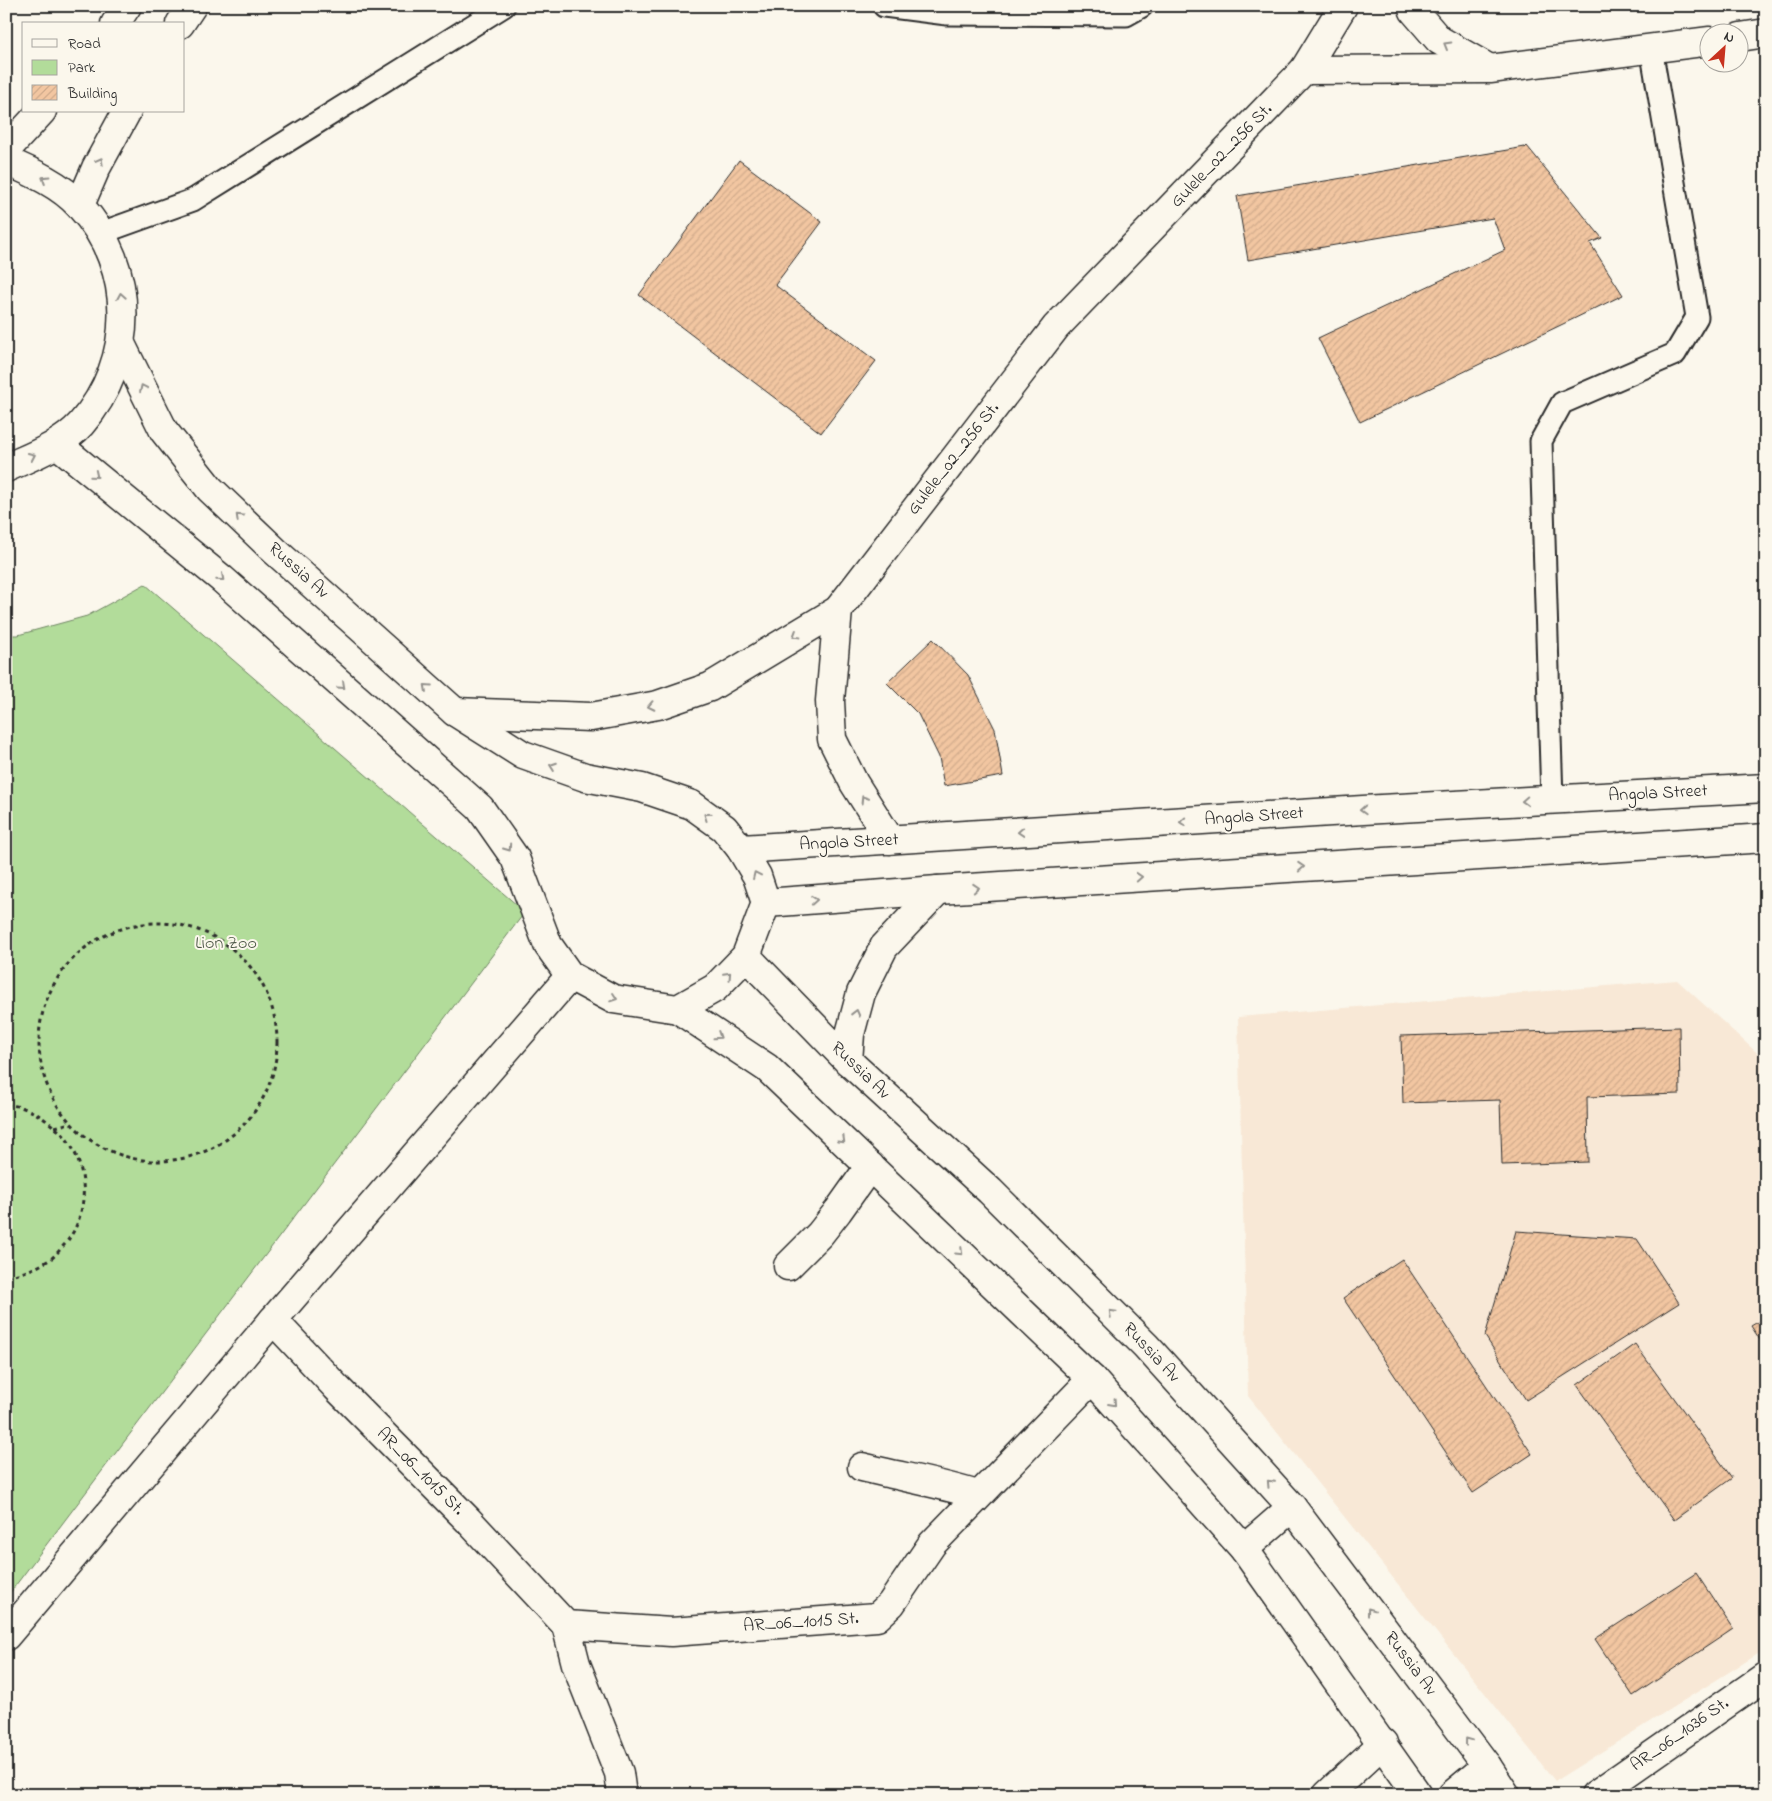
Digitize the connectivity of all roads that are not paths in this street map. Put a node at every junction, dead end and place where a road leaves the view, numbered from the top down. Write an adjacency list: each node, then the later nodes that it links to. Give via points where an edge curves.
1 (126, 6): 8 (main road)
2 (192, 6): 9 (main road)
3 (504, 6): 21 (lane, via 193,200)
4 (884, 6): 5 (lane, via 947,14 1126,15)
5 (1142, 6)
6 (1343, 6): 15 (main road, Gulele_02_256 St.)
7 (1412, 6): 14 (main road, one-way to 7, via 1439,40)
8 (116, 22)
9 (181, 22)
10 (1766, 34): 11 (main road)
11 (1750, 36)
12 (1700, 42): 13 (main road)
13 (1651, 48): 14 (main road); 28 (lane, via 1697,317 1675,354 1562,403 1541,441)
14 (1490, 69): 15 (main road)
15 (1304, 70): 25 (main road, Gulele_02_256 St., via 1056,328)
16 (41, 112): 18 (main road)
17 (126, 112): 20 (main road, one-way to 17)
18 (6, 150)
19 (6, 161): 20 (main road, one-way to 19, via 44,178)
20 (80, 205): 21 (main road)
21 (101, 233): 22 (main road, one-way to 21, via 123,306 117,268)
22 (121, 344): 23 (main road, via 99,401 80,425); 26 (main road, Russia Av, one-way to 22, via 210,489 164,431)
23 (57, 444): 24 (main road, one-way to 23); 35 (main road, one-way to 35, via 222,579 480,808 515,858 548,945)
24 (6, 468)
25 (838, 610): 26 (main road, Gulele_02_256 St., one-way to 26, via 710,687 658,704 591,717); 30 (main road, one-way to 25, via 854,784 832,739 830,700)
26 (455, 712): 31 (main road, Russia Av, one-way to 26, via 724,828 692,805 642,788 585,777 523,755)
27 (1766, 788): 28 (main road, Angola Street)
28 (1552, 800): 30 (main road, Angola Street, one-way to 30)
29 (1766, 838): 32 (main road, one-way to 29)
30 (890, 840): 31 (main road, Angola Street)
31 (742, 849): 33 (main road, Russia Av, one-way to 31, via 757,876)
32 (938, 890): 33 (main road, one-way to 32); 37 (main road, one-way to 32, via 850,1034 861,994 884,947)
33 (766, 903): 34 (main road)
34 (746, 956): 36 (main road, one-way to 34, via 715,988); 37 (main road, Russia Av)
35 (570, 976): 36 (main road, one-way to 36, via 613,999); 40 (main road)
36 (678, 1009): 38 (main road, one-way to 38, via 767,1068)
37 (848, 1061): 44 (main road, Russia Av, one-way to 37, via 1146,1346 990,1191)
38 (870, 1166): 39 (main road, via 820,1234); 41 (main road, one-way to 41)
39 (788, 1266)
40 (273, 1320): 46 (main road, AR_06_1015 St.); 47 (main road)
41 (1092, 1379): 43 (main road, AR_06_1015 St.); 45 (main road, one-way to 45)
42 (862, 1467): 43 (main road)
43 (977, 1495): 46 (main road, AR_06_1015 St., via 932,1544 891,1604 877,1617 671,1632)
44 (1292, 1507): 45 (main road); 50 (main road, Russia Av, one-way to 44)
45 (1244, 1549): 49 (main road)
46 (566, 1625): 51 (main road, AR_06_1015 St., via 576,1664 619,1773)
47 (6, 1636)
48 (1766, 1676): 56 (main road, AR_06_1036 St.)
49 (1383, 1743): 52 (main road); 53 (main road)
50 (1487, 1766): 54 (main road); 55 (main road, Russia Av)
51 (622, 1795)
52 (1327, 1795)
53 (1418, 1795)
54 (1452, 1795)
55 (1506, 1795)
56 (1595, 1795)

